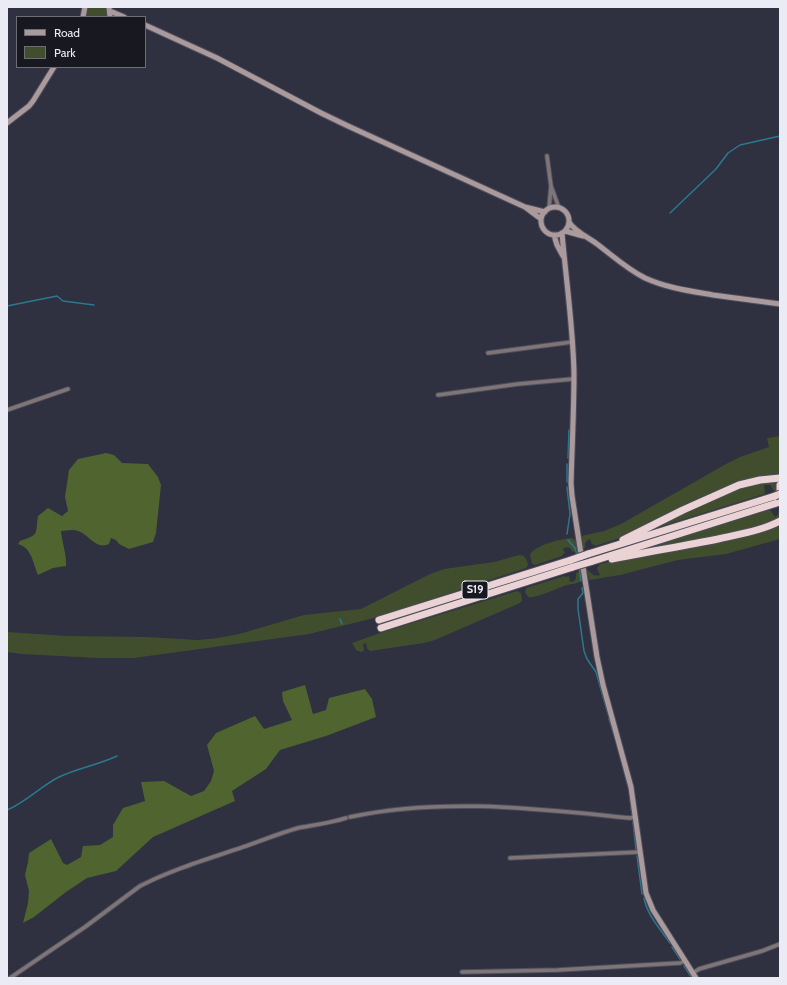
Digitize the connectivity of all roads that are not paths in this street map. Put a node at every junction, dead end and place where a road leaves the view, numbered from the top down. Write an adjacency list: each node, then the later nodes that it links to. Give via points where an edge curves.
1 (110, 12): 2 (street)
2 (121, 16)
3 (146, 25): 8 (street, via 217,58 321,113)
4 (53, 68): 5 (street, via 34,101)
5 (7, 123)
6 (547, 156): 7 (street)
7 (552, 186): 9 (street); 10 (street)
8 (525, 207): 11 (street); 12 (street)
9 (550, 208): 10 (street); 11 (street)
10 (559, 208): 13 (street, via 565,212)
11 (545, 212): 12 (street)
12 (541, 219): 15 (street, via 543,228)
13 (568, 222): 14 (street); 16 (street)
14 (563, 232): 15 (street); 16 (street); 17 (street)
15 (554, 235): 17 (street)
16 (585, 237): 18 (street, via 636,273 668,286)
17 (563, 257): 19 (street)
18 (780, 304)
19 (572, 342): 20 (street); 21 (street)
20 (488, 354)
21 (573, 379): 23 (street); 33 (street, via 571,483 575,516 598,663 629,776)
22 (68, 389): 24 (street)
23 (438, 394)
24 (7, 410)
25 (780, 478): 29 (highway, via 750,482 733,488 682,510)
26 (780, 485): 27 (highway)
27 (778, 498): 29 (highway, S19); 30 (highway, S19)
28 (780, 521): 30 (highway, via 765,528 678,548)
29 (606, 549): 30 (highway, S19)
30 (589, 558): 31 (highway, S19, bridge, via 571,560); 32 (highway, S19, bridge, via 573,567)
31 (378, 620)
32 (381, 628)
33 (636, 817): 34 (street); 40 (street, via 462,806 398,809 299,828 148,881)
34 (640, 852): 35 (street); 37 (street, via 650,904)
35 (510, 858)
36 (780, 944): 39 (street)
37 (685, 962): 38 (street, via 558,970); 39 (street)
38 (462, 972)
39 (693, 973): 41 (street)
40 (10, 978)
41 (696, 978)

